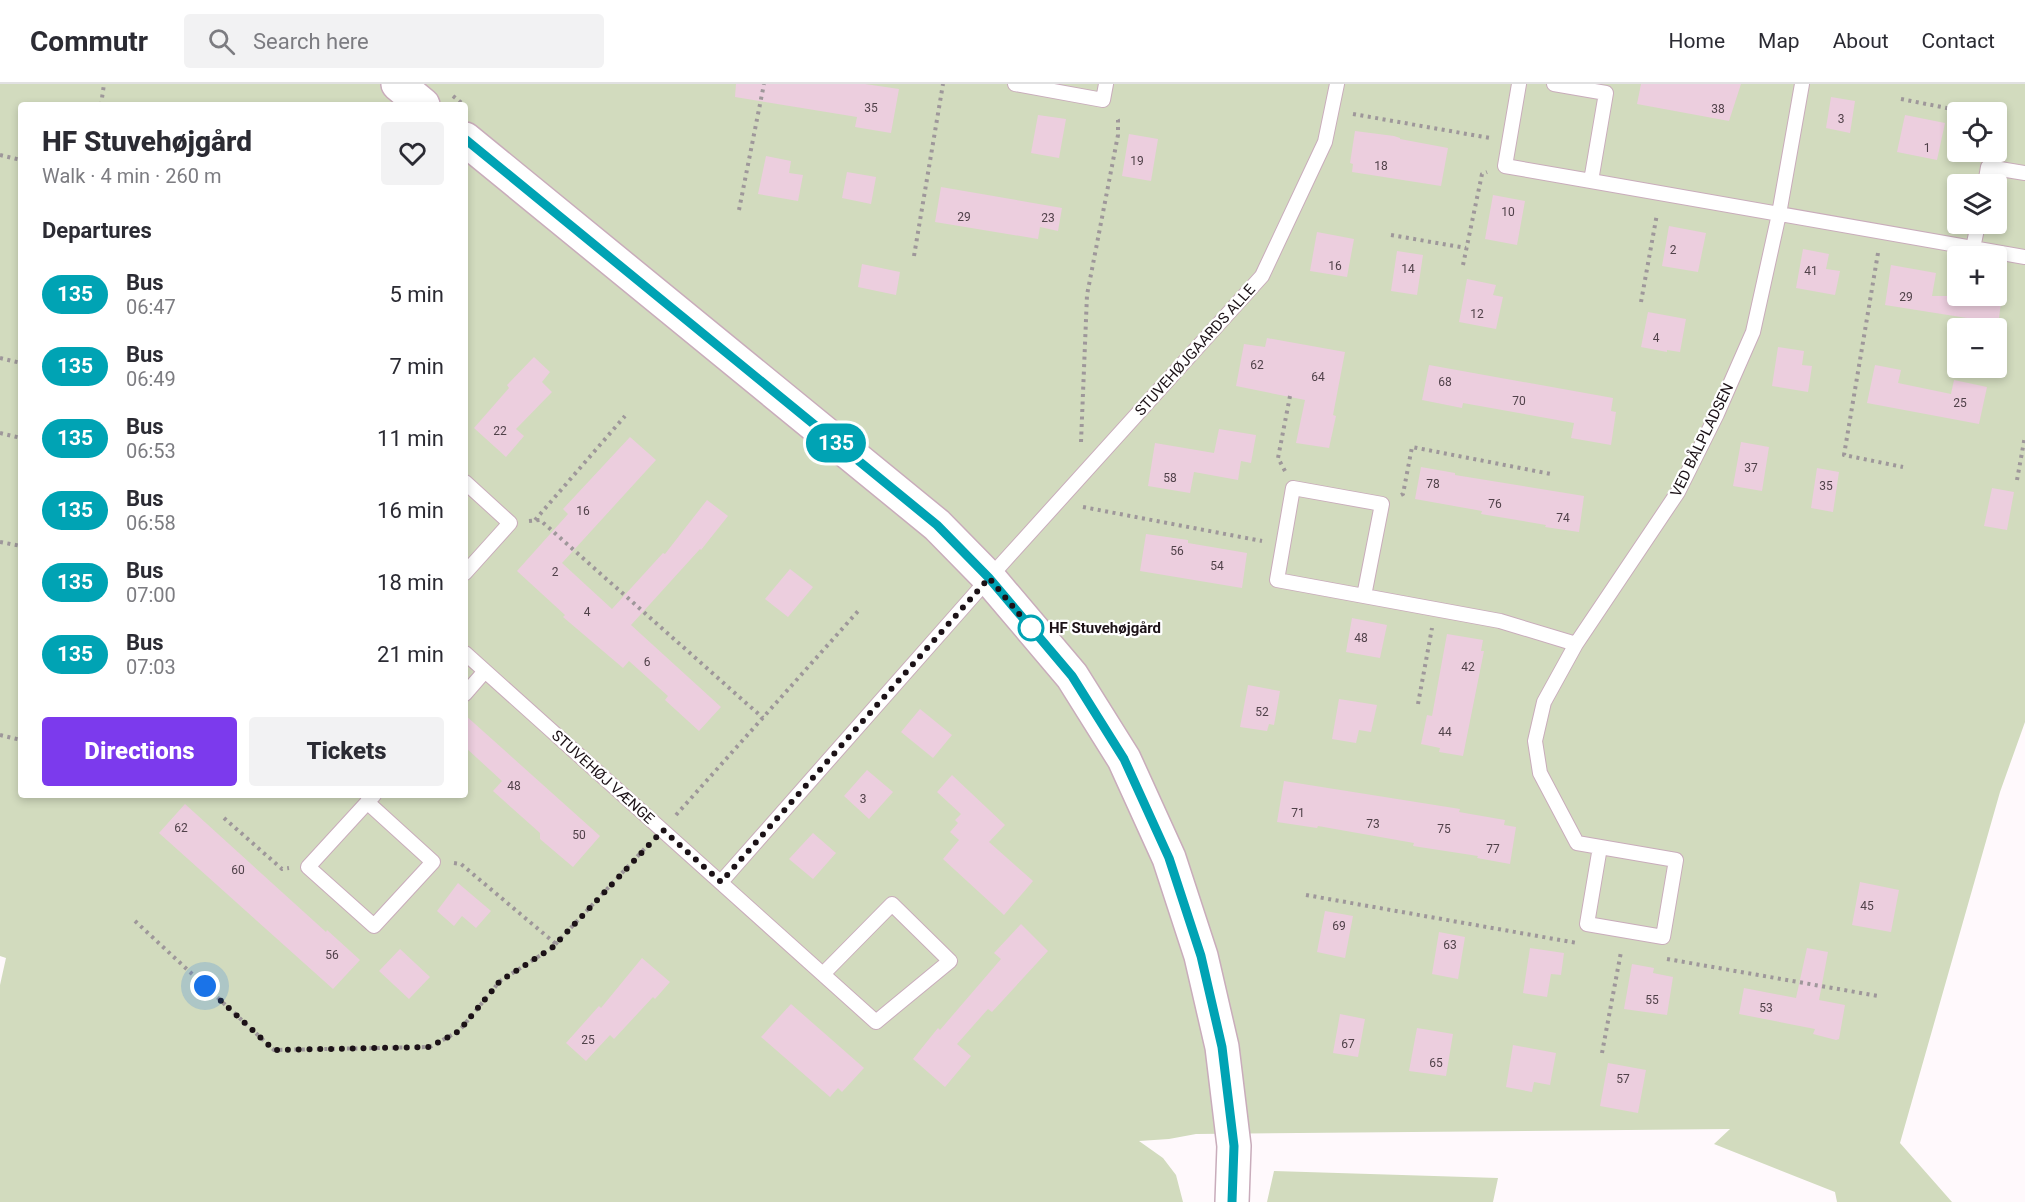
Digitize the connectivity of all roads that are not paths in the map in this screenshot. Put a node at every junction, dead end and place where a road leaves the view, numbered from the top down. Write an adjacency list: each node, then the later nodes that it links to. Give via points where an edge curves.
1 (398, 84): 8 (street)
2 (1016, 84): 3 (lane, via 1103,100)
3 (1106, 84)
4 (1337, 84): 19 (lane, STUVEHØJGAARDS ALLE, via 1326,142 1262,276)
5 (1519, 84): 12 (lane, via 1504,166)
6 (1554, 84): 12 (lane, via 1606,93)
7 (1802, 84): 13 (lane, VED BÅLPLADSEN)
8 (419, 102)
9 (468, 141): 19 (street, via 937,525)
10 (2025, 173): 11 (lane, via 1988,167)
11 (1987, 174)
12 (1591, 181): 13 (lane)
13 (1779, 214): 14 (lane); 21 (lane, VED BÅLPLADSEN, via 1753,332 1717,414 1678,492)
14 (1962, 246)
15 (2007, 254): 16 (lane)
16 (2025, 257)
17 (468, 485): 18 (lane, via 510,522)
18 (468, 570)
19 (989, 578): 27 (lane); 29 (street, via 1072,676 1124,759 1169,858 1201,956 1222,1047 1234,1146)
20 (1365, 596): 20 (lane, via 1382,504 1293,488 1277,580); 21 (lane, via 1500,621)
21 (1576, 644): 26 (lane, VED BÅLPLADSEN, via 1544,702 1535,741 1540,773 1577,843)
22 (468, 656): 23 (lane, STUVEHØJ VÆNGE)
23 (485, 671): 24 (lane); 27 (lane, STUVEHØJ VÆNGE)
24 (468, 691)
25 (371, 799): 25 (lane, via 308,867 374,926 433,862)
26 (1600, 847): 26 (lane, VED BÅLPLADSEN, via 1587,924 1663,937 1677,860)
27 (721, 882): 28 (lane, STUVEHØJ VÆNGE)
28 (823, 974): 28 (lane, STUVEHØJ VÆNGE, via 876,1022 950,961 892,904)
29 (1232, 1202)

